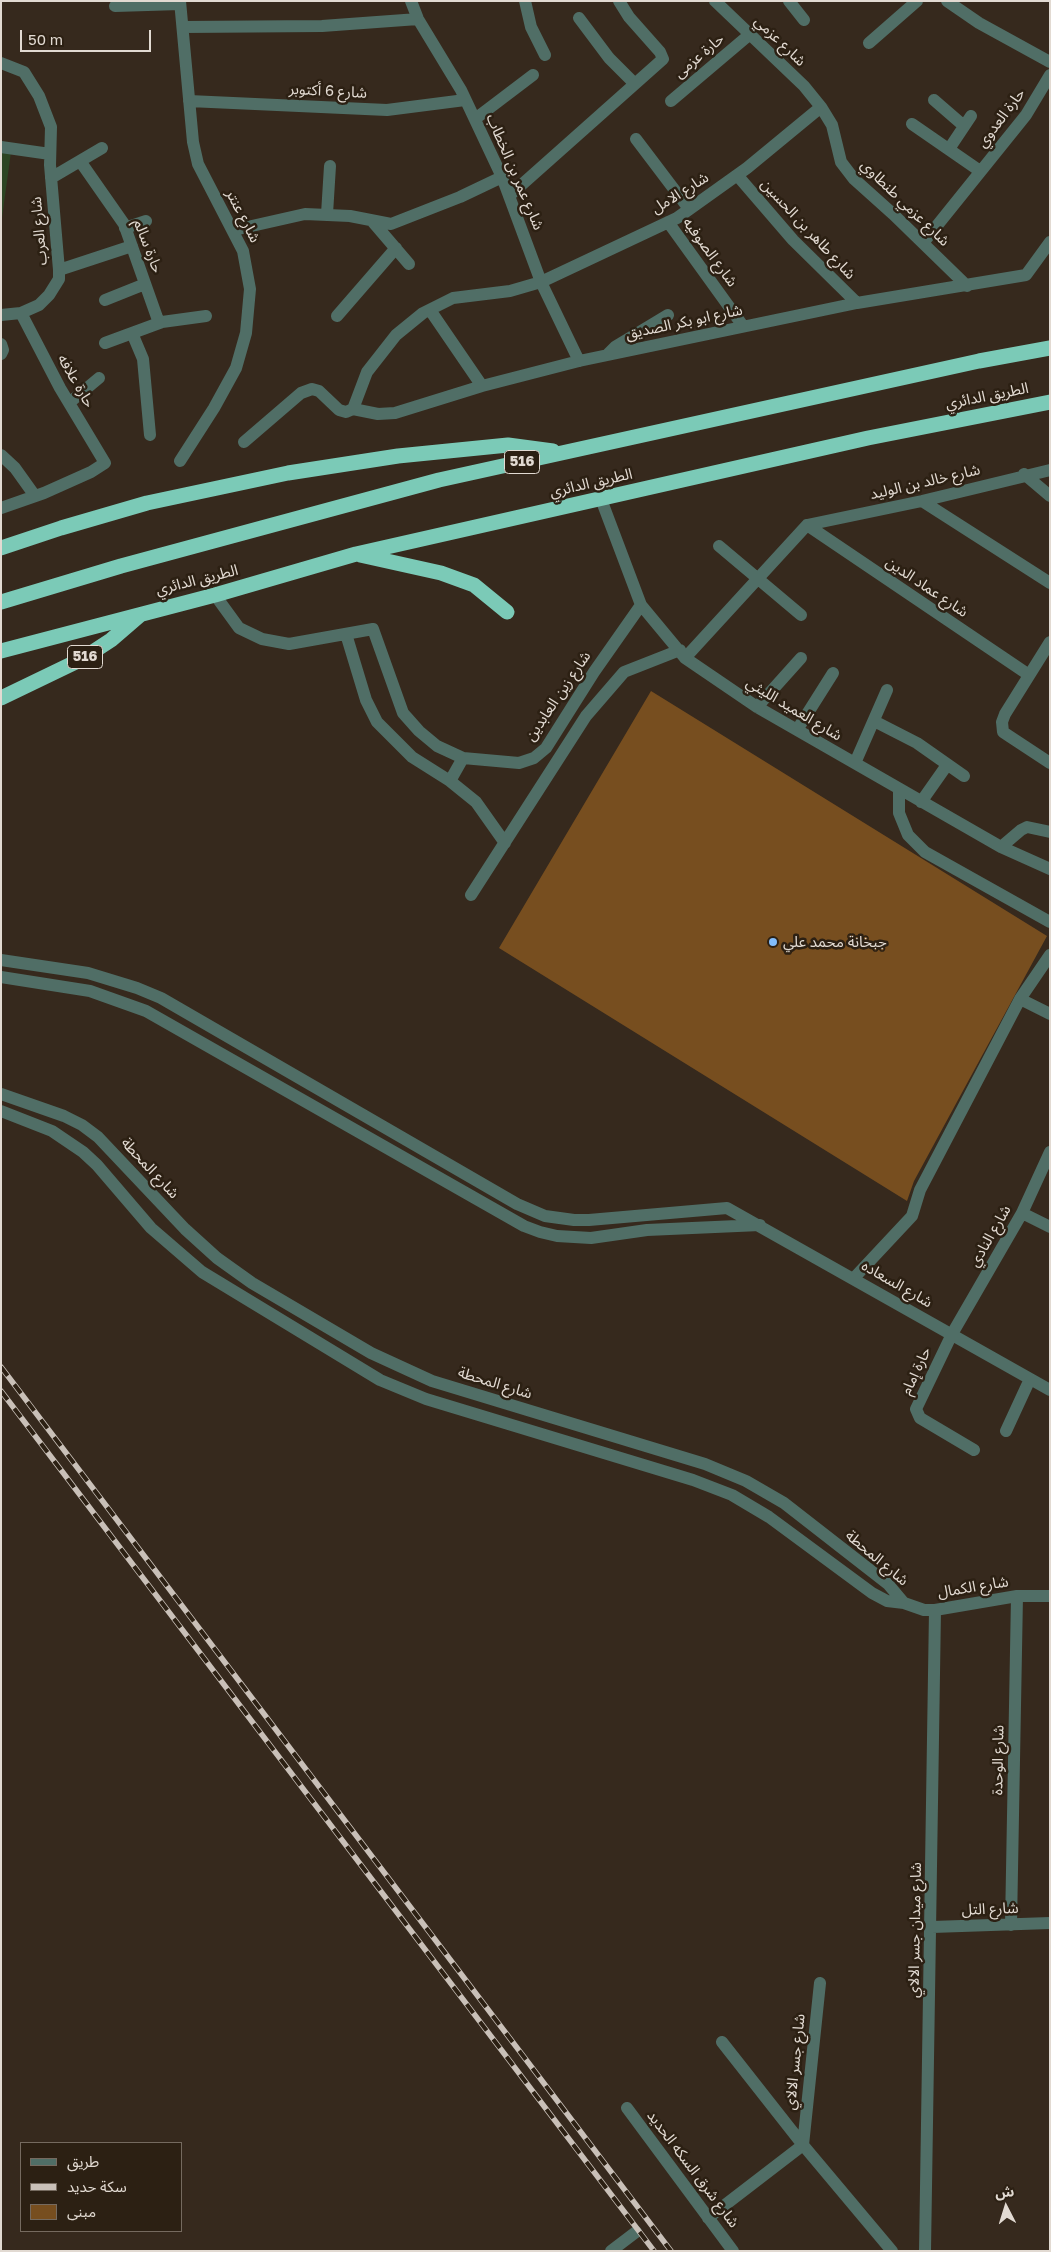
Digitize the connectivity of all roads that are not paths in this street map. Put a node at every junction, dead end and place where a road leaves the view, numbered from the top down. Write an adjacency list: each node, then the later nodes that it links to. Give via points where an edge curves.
1 (411, 1): 10 (street, شارع عمر بن الخطاب)
2 (525, 1): 16 (street, via 531,27)
3 (619, 1): 21 (street, via 663,60)
4 (715, 1): 14 (street, شارع عزمي)
5 (789, 1): 12 (street)
6 (917, 1): 15 (street)
7 (947, 1): 17 (street)
8 (180, 3): 9 (street); 13 (street, شارع عنتر)
9 (115, 6)
10 (418, 18): 13 (street, via 322,26); 22 (street, شارع عمر بن الخطاب)
11 (579, 18): 21 (street, via 609,58)
12 (804, 20)
13 (183, 27): 24 (street, شارع عنتر)
14 (749, 35): 25 (street, حارة عزمى); 26 (street, شارع عزمي, via 804,86)
15 (869, 43)
16 (545, 54)
17 (1050, 62)
18 (1, 63): 33 (street, شارع العرب, via 24,72 38,96 51,127)
19 (533, 75): 27 (street)
20 (1050, 75): 36 (street, حارة العدوي, via 1026,116)
21 (635, 84): 40 (street)
22 (466, 100): 24 (street, شارع 6 أكتوبر, via 387,110); 27 (street, شارع عمر بن الخطاب)
23 (934, 100): 32 (street, via 967,121)
24 (189, 101): 47 (street, شارع عنتر, via 198,164)
25 (670, 101)
26 (821, 107): 37 (street, شارع الامل); 49 (street, شارع عزمي طنطاوي, via 832,125 841,162 854,179)
27 (475, 119): 38 (street, شارع عمر بن الخطاب)
28 (912, 124): 32 (street)
29 (636, 139): 41 (street)
30 (1, 147): 33 (street)
31 (102, 148): 34 (street)
32 (949, 149): 36 (street)
33 (50, 154): 39 (street, شارع العرب)
34 (80, 161): 39 (street); 46 (street, حارة سالم)
35 (330, 166): 42 (street)
36 (978, 174): 49 (street, حارة العدوي)
37 (737, 175): 41 (street, شارع الامل); 58 (street, شارع طاهر بن الحسين, via 792,240)
38 (502, 177): 40 (street, شارع عمر بن الخطاب); 44 (street, via 405,220 391,224)
39 (51, 178): 53 (street, شارع العرب)
40 (509, 196): 54 (street, شارع عمر بن الخطاب)
41 (689, 209): 45 (street, شارع الامل)
42 (327, 214): 44 (street); 47 (street, via 305,214)
43 (146, 222): 46 (street)
44 (374, 222): 51 (street)
45 (668, 222): 54 (street, شارع الامل); 66 (street, شارع الصوفيه)
46 (125, 228): 50 (street, حارة سالم)
47 (234, 230): 83 (street, شارع عنتر, via 244,251 250,289 246,333 236,368)
48 (1050, 242): 56 (street, شارع ابو بكر الصديق, via 1026,275)
49 (923, 243): 56 (street, شارع عزمي طنطاوي)
50 (132, 246): 53 (street); 55 (street, حارة سالم)
51 (396, 248): 52 (street); 64 (street)
52 (409, 264)
53 (59, 270): 60 (street, شارع العرب, via 59,280 49,295 39,305)
54 (541, 282): 59 (street, شارع الامل, via 510,291 453,298); 73 (street, شارع عمر بن الخطاب)
55 (146, 284): 57 (street); 65 (street, حارة سالم)
56 (967, 286): 58 (street, شارع ابو بكر الصديق)
57 (104, 300)
58 (857, 303): 66 (street, شارع ابو بكر الصديق)
59 (430, 310): 75 (street); 78 (street, شارع الامل, via 396,335 367,372)
60 (20, 313): 61 (street); 77 (street, حارة علافه)
61 (1, 315)
62 (668, 315): 72 (street, via 615,347)
63 (206, 316): 65 (street)
64 (337, 316)
65 (159, 323): 67 (street)
66 (743, 326): 72 (street, شارع ابو بكر الصديق)
67 (132, 333): 68 (street); 79 (street, via 142,359)
68 (105, 343)
69 (1, 344): 71 (street)
70 (1050, 348): 81 (highway, 516)
71 (1, 354)
72 (606, 356): 73 (street, شارع ابو بكر الصديق)
73 (579, 361): 75 (street, شارع ابو بكر الصديق)
74 (99, 378): 77 (street)
75 (482, 386): 78 (street, شارع ابو بكر الصديق, via 395,413 378,414)
76 (1050, 402): 88 (highway, الطريق الدائري / 516, via 868,438)
77 (69, 403): 86 (street, حارة علافه, via 105,462 91,472)
78 (353, 409): 80 (street, شارع ابو بكر الصديق, via 339,410 319,391 312,389 301,393)
79 (150, 435)
80 (244, 442)
81 (564, 452): 93 (highway, 516, via 508,445 398,456 288,473 147,503); 98 (highway, 516, via 439,480)
82 (1, 455): 86 (street)
83 (180, 461)
84 (1050, 470): 85 (street, شارع خالد بن الوليد)
85 (1024, 474): 87 (street); 89 (street, شارع خالد بن الوليد)
86 (35, 496): 90 (street)
87 (1050, 496)
88 (601, 499): 94 (highway, الطريق الدائري / 516); 99 (street, شارع العميد الليثي)
89 (922, 500): 91 (street, شارع خالد بن الوليد); 96 (street)
90 (1, 508)
91 (807, 525): 95 (street); 109 (street, شارع عماد الدين)
92 (719, 546): 95 (street)
93 (1, 548)
94 (356, 554): 97 (highway, الطريق الدائري / 516); 101 (highway, via 441,573 474,585)
95 (758, 579): 102 (street); 106 (street)
96 (1050, 583)
97 (215, 595): 100 (highway, الطريق الدائري / 516); 103 (street, via 239,628 262,639 289,644)
98 (1, 602)
99 (641, 605): 106 (street, شارع العميد الليثي); 115 (street, شارع زين العابدين, via 546,748 534,758 519,763)
100 (143, 612): 105 (highway, الطريق الدائري / 516); 111 (highway, الطريق الدائري / 516, via 111,640 82,659)
101 (507, 612)
102 (801, 615)
103 (346, 634): 115 (street, شارع زين العابدين, via 373,629 403,714 437,746); 120 (street, via 366,700 377,722 412,757)
104 (1050, 642): 109 (street)
105 (4, 650)
106 (682, 654): 112 (street, شارع العميد الليثي); 124 (street, via 624,672 586,716)
107 (801, 658): 112 (street)
108 (833, 673): 114 (street)
109 (1029, 675): 117 (street, via 1005,714 1003,732)
110 (888, 690): 113 (street)
111 (1, 698)
112 (757, 707): 114 (street, شارع العميد الليثي)
113 (874, 721): 116 (street); 118 (street, via 917,743)
114 (798, 730): 116 (street, شارع العميد الليثي)
115 (463, 758): 120 (street)
116 (855, 763): 121 (street, شارع العميد الليثي)
117 (1050, 763)
118 (947, 764): 119 (street); 122 (street)
119 (964, 776)
120 (450, 781): 124 (street, via 476,802)
121 (899, 789): 122 (street, شارع العميد الليثي); 128 (street, via 899,813 908,835 925,852)
122 (922, 802): 125 (street, شارع العميد الليثي)
123 (1050, 832): 125 (street, via 1021,830)
124 (505, 843): 127 (street)
125 (1001, 847): 126 (street, شارع العميد الليثي)
126 (1050, 869)
127 (471, 895)
128 (1050, 922)
129 (1050, 955): 132 (street)
130 (1, 960): 138 (street, via 88,973 161,998 544,1216 574,1220)
131 (1, 977): 141 (street, via 90,991 146,1011 532,1229 574,1238)
132 (1020, 1000): 133 (street); 142 (street, via 920,1190 912,1216)
133 (1050, 1014)
134 (1, 1094): 150 (street, شارع المحطة, via 82,1125 98,1137 217,1258 252,1283 371,1353 432,1381 705,1464 746,1480 784,1503 888,1584)
135 (1, 1111): 150 (street, شارع المحطة, via 68,1140 97,1164 151,1228 184,1258 220,1284 358,1368 426,1399 693,1480 732,1496 769,1517 879,1597)
136 (1050, 1152): 137 (street, شارع النادي)
137 (1022, 1213): 140 (street); 143 (street, شارع النادي)
138 (647, 1215): 139 (street, شارع السعاده, via 727,1208); 141 (street)
139 (761, 1225): 141 (street); 142 (street, شارع السعاده)
140 (1050, 1227)
141 (648, 1230)
142 (854, 1278): 143 (street, شارع السعاده)
143 (952, 1334): 144 (street, شارع السعاده); 147 (street, حارة إمام, via 916,1413)
144 (1030, 1379): 145 (street, شارع السعاده); 146 (street)
145 (1050, 1390)
146 (1006, 1431)
147 (974, 1450)
148 (1017, 1596): 149 (street, شارع الكمال); 151 (street, شارع الكمال); 153 (street, شارع الوحدة)
149 (1050, 1596)
150 (904, 1603): 151 (street, شارع الكمال)
151 (935, 1610): 154 (street, شارع ميدان جسر الالاي)
152 (1050, 1924): 153 (street, شارع التل)
153 (1011, 1925): 154 (street, شارع التل)
154 (932, 1927): 164 (street, شارع ميدان جسر الالاي)
155 (820, 1983): 158 (street, شارع جسر الالاي)
156 (722, 2042): 158 (street, شارع جسر الالاي)
157 (627, 2108): 159 (street, شارع شرق السكه الحديد)
158 (803, 2145): 159 (street); 163 (street, شارع جسر الالاي)
159 (708, 2218): 162 (street, شارع شرق السكه الحديد)
160 (636, 2232): 161 (street)
161 (612, 2251)
162 (734, 2251)
163 (892, 2251)
164 (926, 2251)

